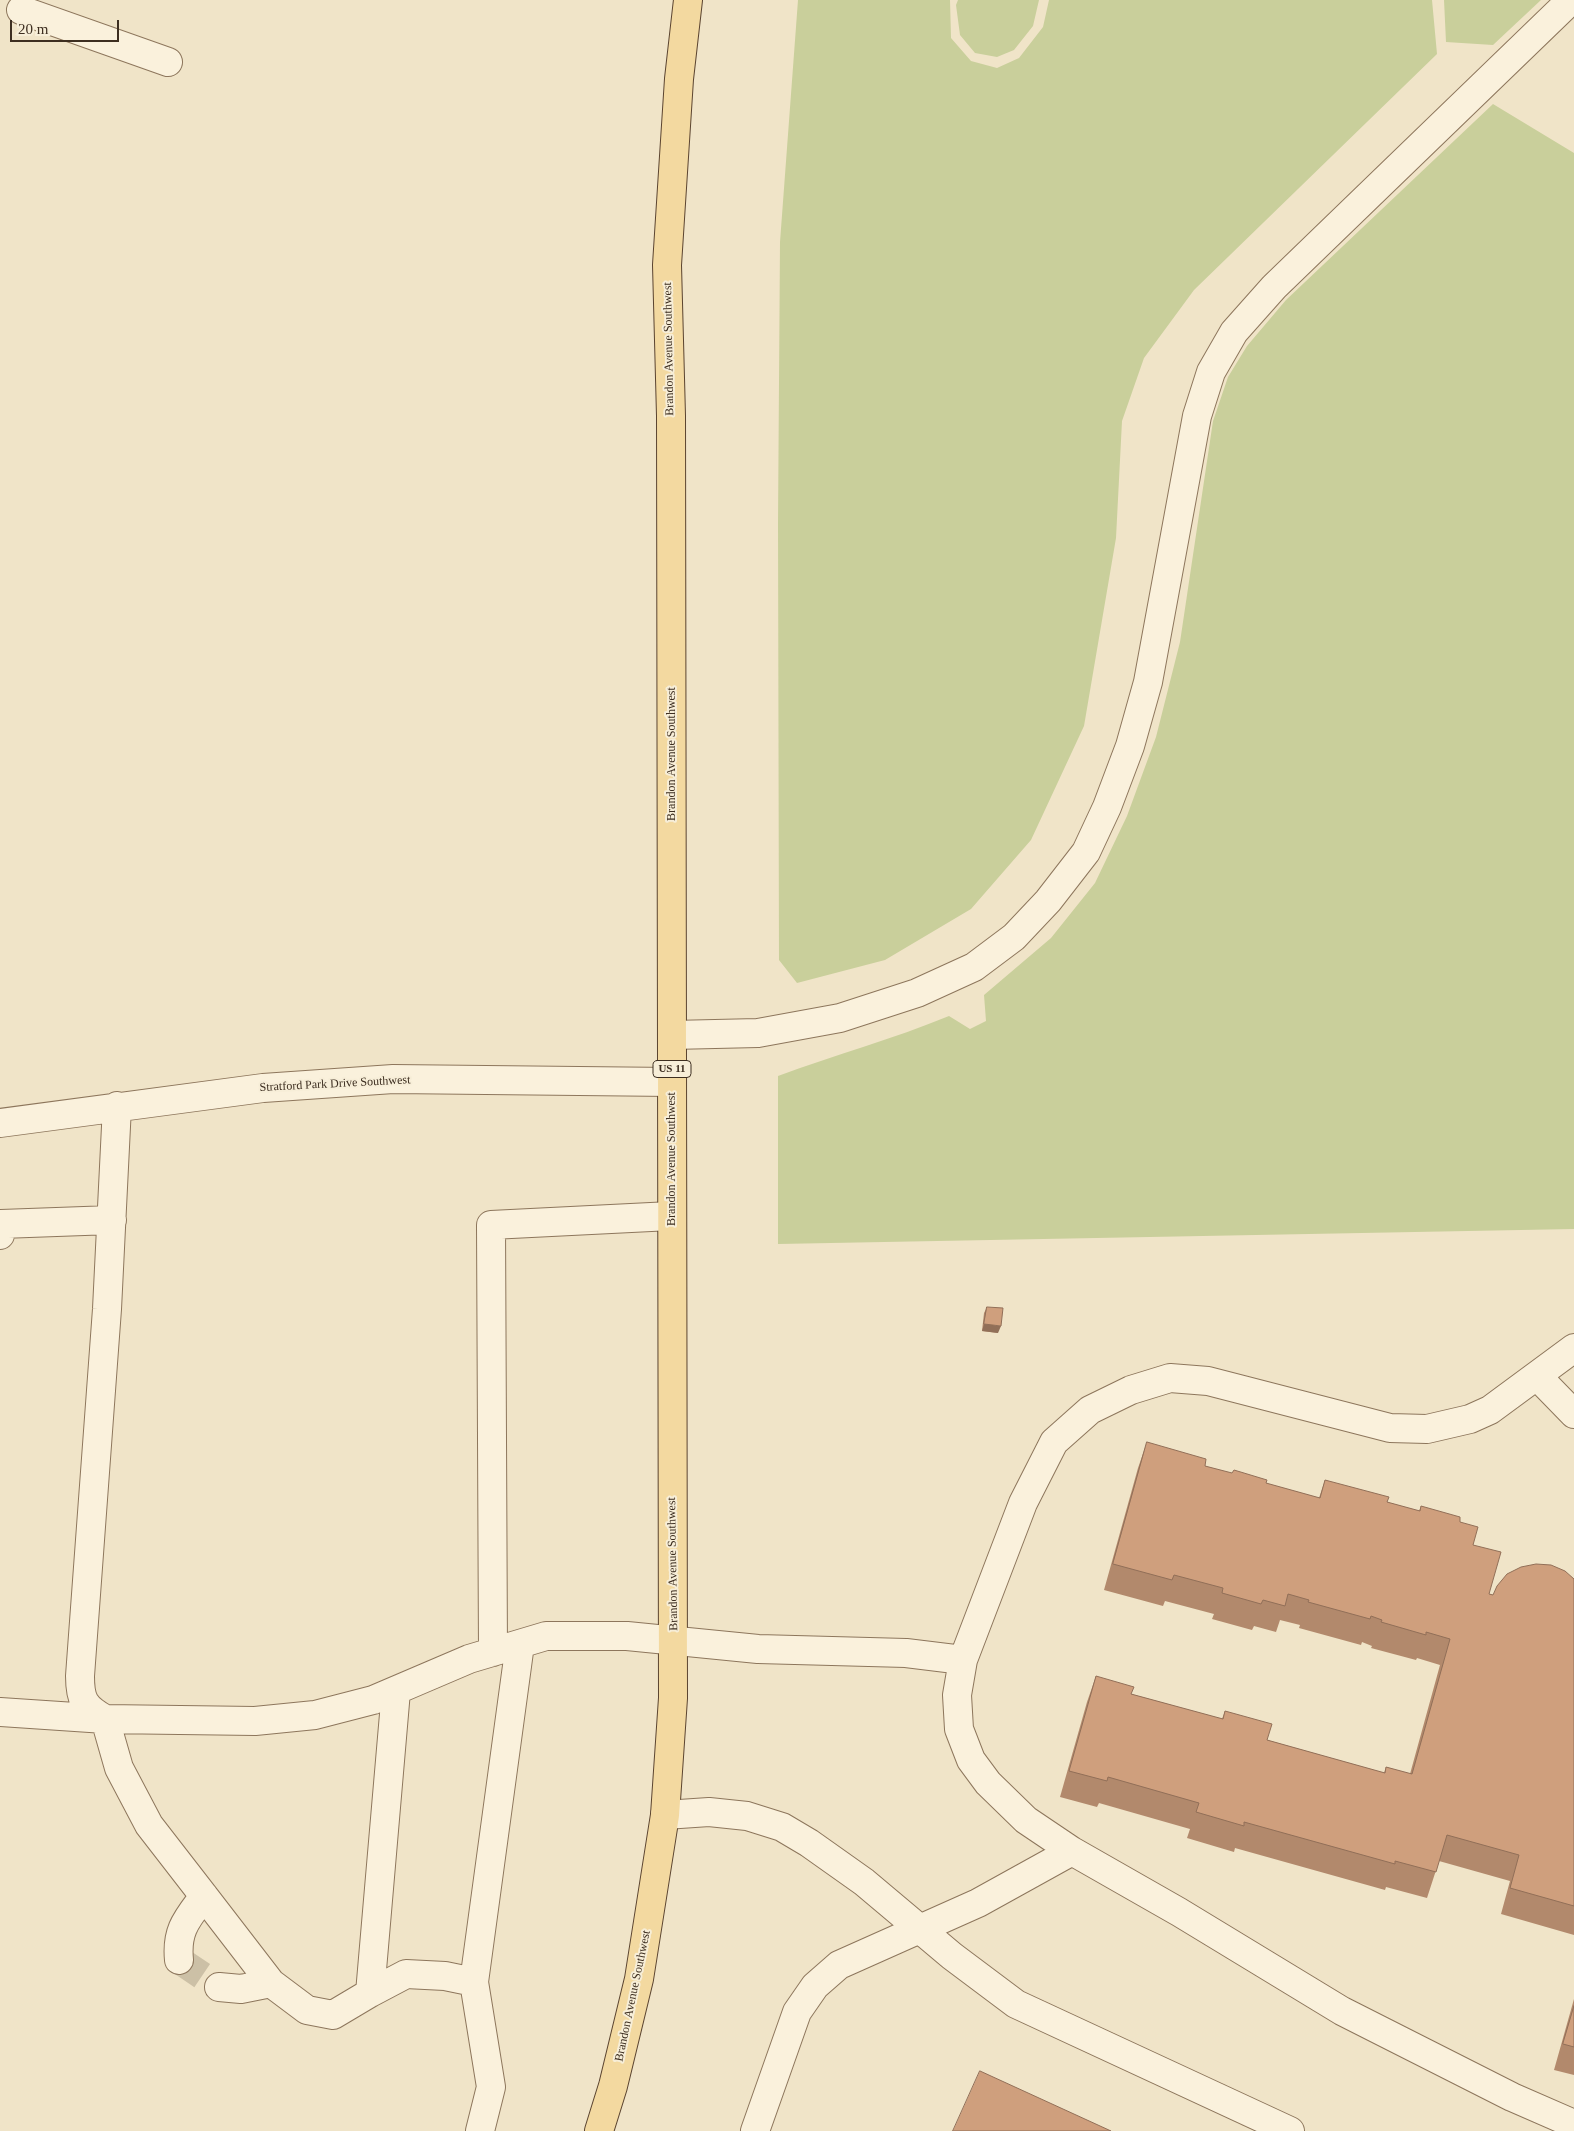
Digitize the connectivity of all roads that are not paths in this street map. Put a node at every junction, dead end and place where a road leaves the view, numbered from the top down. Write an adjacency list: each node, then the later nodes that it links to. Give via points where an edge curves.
1 (688, 0): 5 (main road, Brandon Avenue Southwest / US 11, via 679,79 667,265 671,426)
2 (1571, 0): 5 (street, via 1274,287 1234,332 1211,372 1198,416 1148,682 1130,746 1086,852 1048,901 1014,937 974,966 918,993 840,1018 758,1033)
3 (15, 4): 4 (street)
4 (168, 62)
5 (672, 1035): 6 (main road, Brandon Avenue Southwest / US 11)
6 (672, 1082): 7 (street, Stratford Park Drive Southwest, via 393,1079 263,1088); 10 (main road, Brandon Avenue Southwest / US 11)
7 (116, 1106): 8 (street, Stratford Park Drive Southwest); 11 (street)
8 (0, 1123)
9 (0, 1215): 12 (street)
10 (671, 1216): 17 (main road, Brandon Avenue Southwest / US 11); 19 (street, via 491,1225)
11 (112, 1220): 12 (street); 23 (street, via 80,1676 80,1694 89,1710)
12 (1, 1224): 13 (street)
13 (0, 1235)
14 (1574, 1348): 15 (street)
15 (1537, 1376): 16 (street); 20 (street, via 1490,1410 1470,1419 1427,1429 1390,1428 1208,1382 1170,1378 1131,1390 1090,1410 1054,1442 1024,1503)
16 (1574, 1414)
17 (674, 1640): 18 (street, via 627,1636 546,1636); 20 (street, via 758,1648 906,1653); 24 (main road, Brandon Avenue Southwest / US 11)
18 (520, 1644): 19 (street); 29 (street)
19 (493, 1652): 21 (street)
20 (964, 1660): 25 (street, via 957,1695 959,1729 971,1760 988,1783 1026,1820)
21 (396, 1691): 23 (street, via 315,1715 255,1721); 32 (street)
22 (0, 1712): 23 (street)
23 (105, 1719): 26 (street, via 120,1768 149,1825)
24 (665, 1815): 27 (street, via 709,1812 747,1816 782,1827 864,1882); 35 (main road, Brandon Avenue Southwest / US 11, via 639,1979)
25 (1072, 1851): 27 (street, via 978,1903); 33 (street, via 1342,2011 1512,2097)
26 (204, 1896): 28 (street, via 181,1928 177,1946); 30 (street)
27 (918, 1929): 36 (street, via 839,1965 815,1986 796,2012); 37 (street, via 1016,2004)
28 (179, 1960)
29 (474, 1982): 32 (street, via 445,1976 406,1974); 34 (street, via 490,2087)
30 (271, 1984): 31 (street, via 241,1990); 32 (street, via 308,2010 333,2015)
31 (219, 1987)
32 (370, 1993)
33 (1574, 2124)
34 (480, 2131)
35 (599, 2131)
36 (755, 2131)
37 (1290, 2131)

